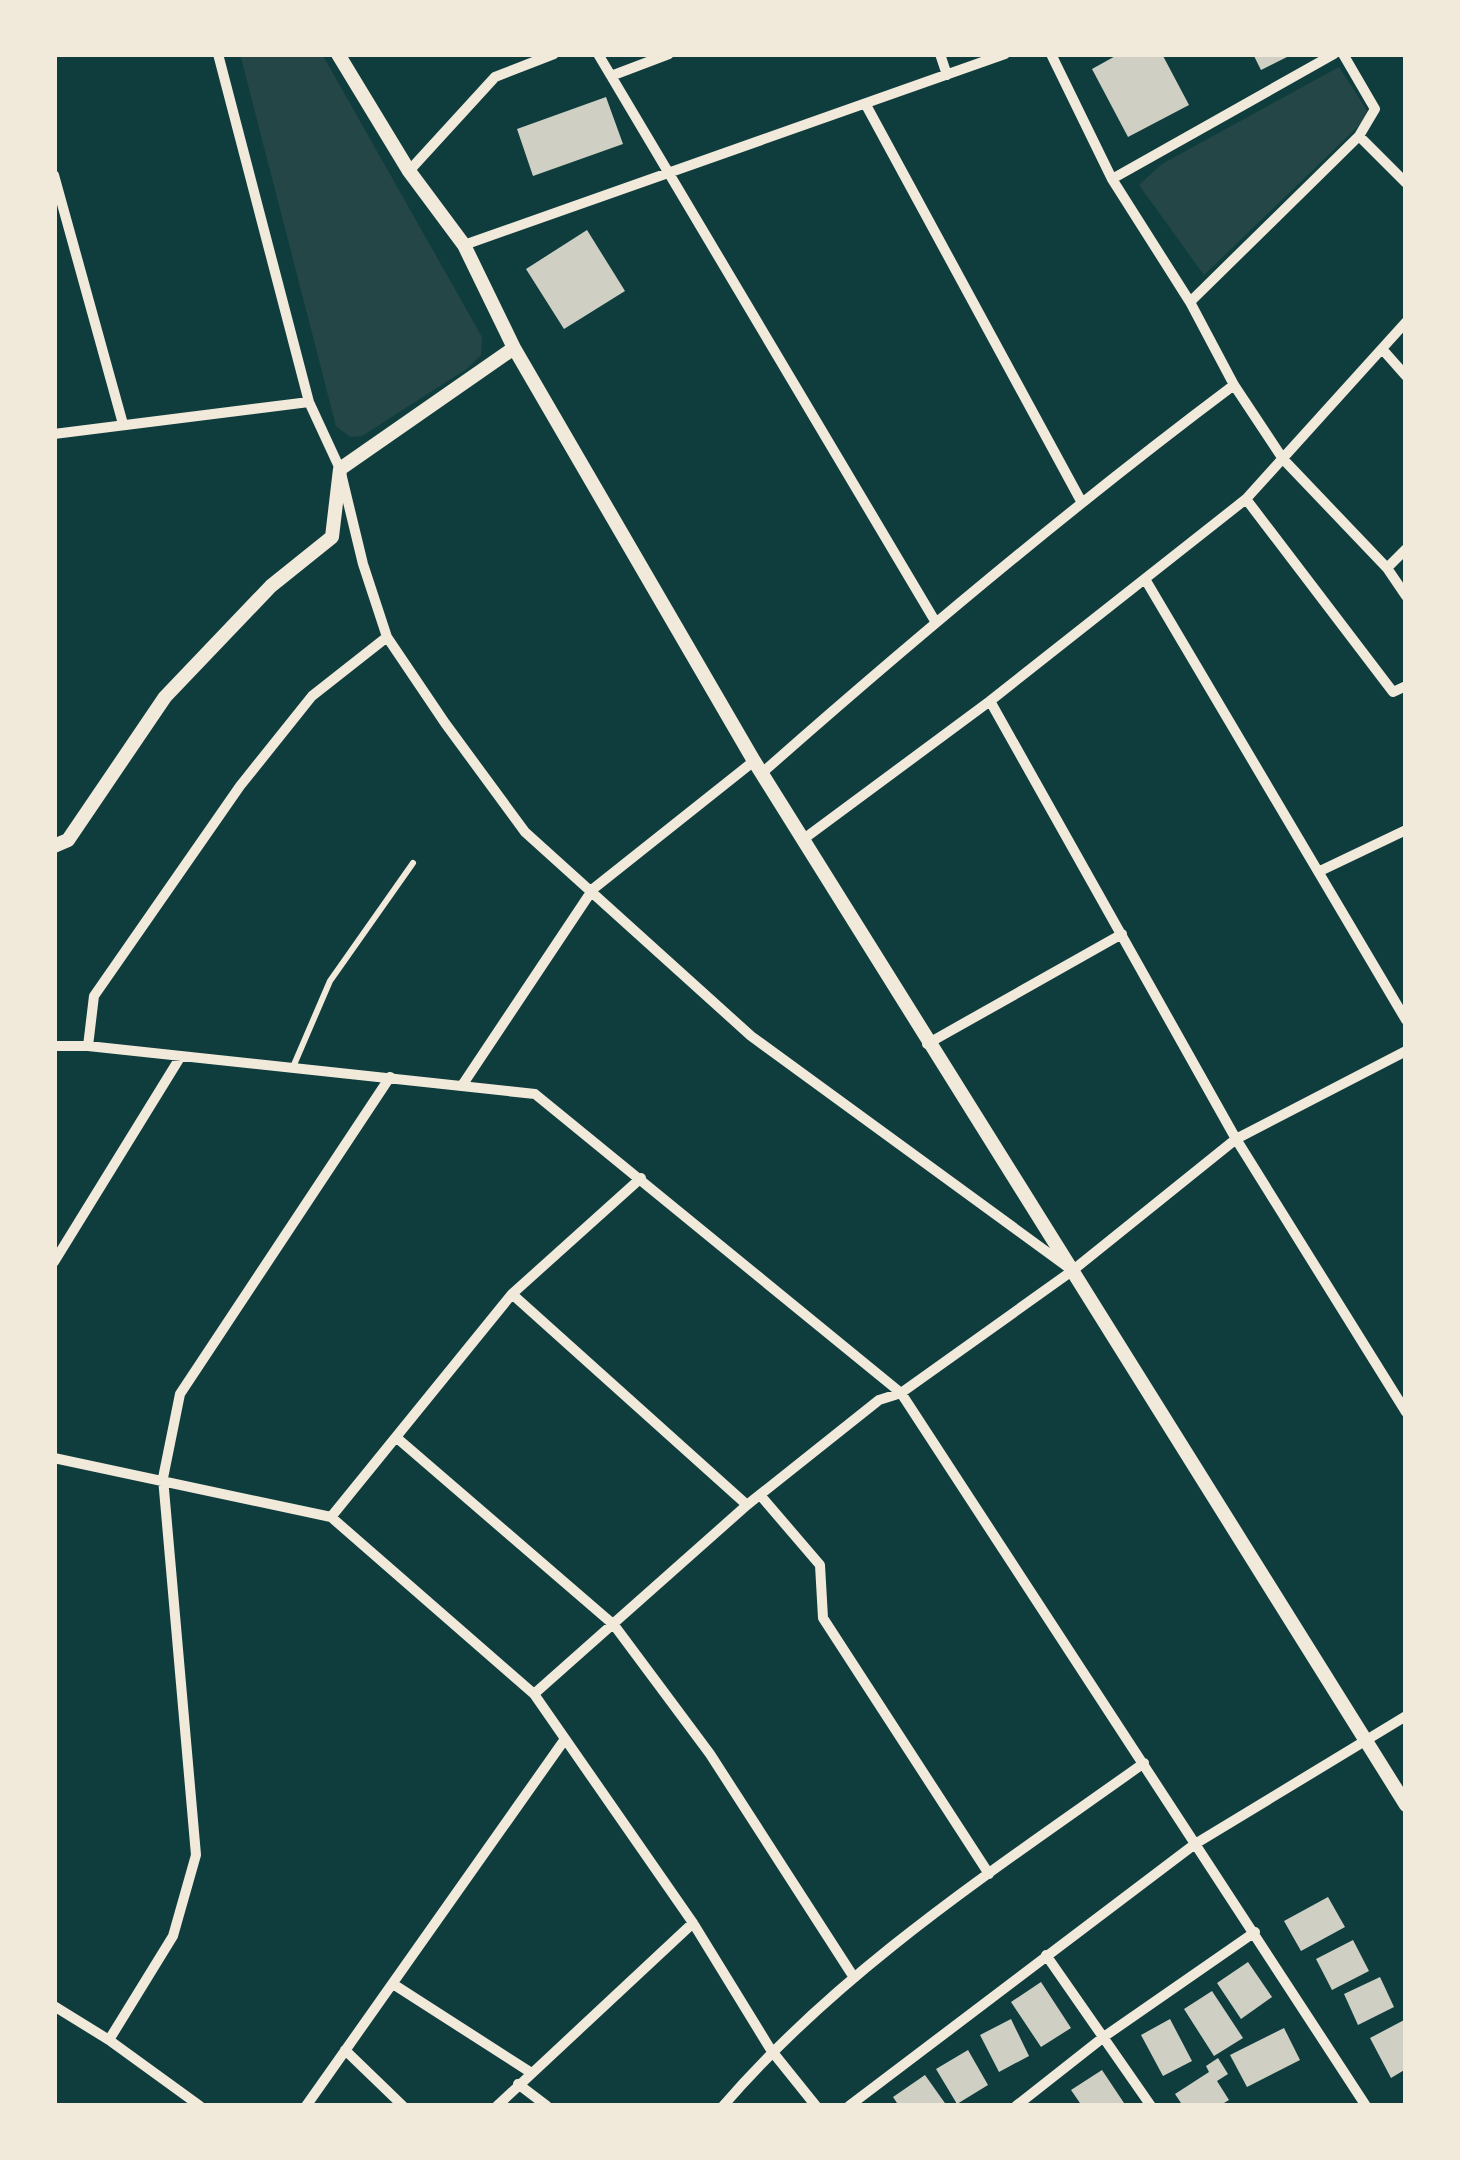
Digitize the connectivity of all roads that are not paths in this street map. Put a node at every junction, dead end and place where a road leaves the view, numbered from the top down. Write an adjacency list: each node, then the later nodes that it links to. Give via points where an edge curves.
1 (218, 54): 28 (street)
2 (338, 54): 15 (street)
3 (554, 54): 15 (street, via 495,76)
4 (598, 54): 12 (street)
5 (669, 54): 12 (street)
6 (940, 54): 11 (street)
7 (1005, 54): 11 (street)
8 (1051, 54): 18 (street)
9 (1334, 54): 18 (street)
10 (1343, 54): 14 (street, via 1376,109)
11 (947, 75): 13 (street)
12 (611, 76): 16 (street)
13 (866, 106): 16 (street); 34 (street)
14 (1359, 136): 19 (street); 22 (street)
15 (409, 171): 21 (street)
16 (668, 172): 21 (street); 39 (street)
17 (54, 175): 20 (street)
18 (1112, 179): 22 (street)
19 (1406, 183)
20 (60, 226): 29 (street)
21 (464, 245): 24 (street)
22 (1190, 302): 27 (street)
23 (1406, 322): 25 (street)
24 (514, 348): 32 (street); 43 (street)
25 (1383, 350): 26 (street); 31 (street)
26 (1406, 376)
27 (1234, 385): 31 (street); 34 (street)
28 (309, 402): 29 (street); 32 (street)
29 (123, 424): 30 (street)
30 (54, 434)
31 (1283, 459): 33 (street); 36 (street)
32 (340, 469): 40 (street); 46 (street, via 332,537 271,586 165,698 68,840)
33 (1246, 500): 37 (street); 41 (street, via 1393,692)
34 (1081, 501): 39 (street)
35 (1406, 549): 36 (street)
36 (1387, 568): 38 (street)
37 (1145, 579): 42 (street); 48 (street)
38 (1406, 596)
39 (935, 620): 43 (street)
40 (387, 637): 49 (street, via 525,832); 54 (street, via 312,696 240,786 94,996)
41 (1406, 686)
42 (990, 701): 45 (street); 50 (street)
43 (758, 767): 45 (street); 49 (street)
44 (1406, 830): 48 (street)
45 (805, 838): 52 (street)
46 (54, 846)
47 (413, 863): 57 (lane, via 330,981)
48 (1320, 871): 51 (street)
49 (593, 889): 59 (street); 63 (street, via 751,1036)
50 (1121, 934): 52 (street); 60 (street)
51 (1406, 1020)
52 (927, 1044): 63 (street)
53 (54, 1046): 54 (street)
54 (88, 1046): 56 (street)
55 (1406, 1052): 60 (street)
56 (181, 1056): 57 (street); 62 (street)
57 (293, 1067): 58 (street)
58 (390, 1077): 59 (street); 69 (street, via 180,1394)
59 (464, 1084): 61 (street, via 535,1094)
60 (1236, 1139): 63 (street); 66 (street)
61 (641, 1178): 64 (street); 65 (street)
62 (54, 1262)
63 (1072, 1271): 65 (street); 77 (street)
64 (512, 1294): 67 (street); 71 (street)
65 (901, 1393): 70 (street, via 879,1400); 78 (street)
66 (1406, 1412)
67 (397, 1438): 72 (street); 73 (street)
68 (54, 1458): 69 (street)
69 (163, 1478): 72 (street); 89 (street, via 196,1855 173,1936)
70 (760, 1496): 71 (street); 81 (street, via 820,1565 823,1618)
71 (747, 1505): 73 (street)
72 (331, 1517): 74 (street)
73 (614, 1624): 74 (street); 85 (street, via 710,1754)
74 (533, 1694): 76 (street)
75 (1406, 1716): 77 (street)
76 (566, 1739): 82 (street); 86 (street)
77 (1365, 1742): 79 (street); 80 (street)
78 (1144, 1763): 80 (street); 81 (street)
79 (1406, 1805)
80 (1195, 1844): 83 (street); 84 (street)
81 (989, 1874): 85 (street)
82 (693, 1923): 91 (street); 92 (street)
83 (1255, 1932): 88 (street); 104 (street)
84 (1046, 1955): 88 (street); 101 (street)
85 (854, 1976): 91 (street)
86 (393, 1984): 90 (street); 92 (street)
87 (54, 2006): 89 (street)
88 (1105, 2036): 102 (street); 103 (street)
89 (109, 2040): 94 (street)
90 (345, 2050): 95 (street); 96 (street)
91 (772, 2050): 99 (street); 100 (street)
92 (530, 2072): 93 (street)
93 (518, 2084): 97 (street); 98 (street)
94 (196, 2105)
95 (306, 2106)
96 (403, 2106)
97 (497, 2106)
98 (547, 2106)
99 (723, 2106)
100 (816, 2106)
101 (849, 2106)
102 (1016, 2106)
103 (1151, 2106)
104 (1366, 2106)

